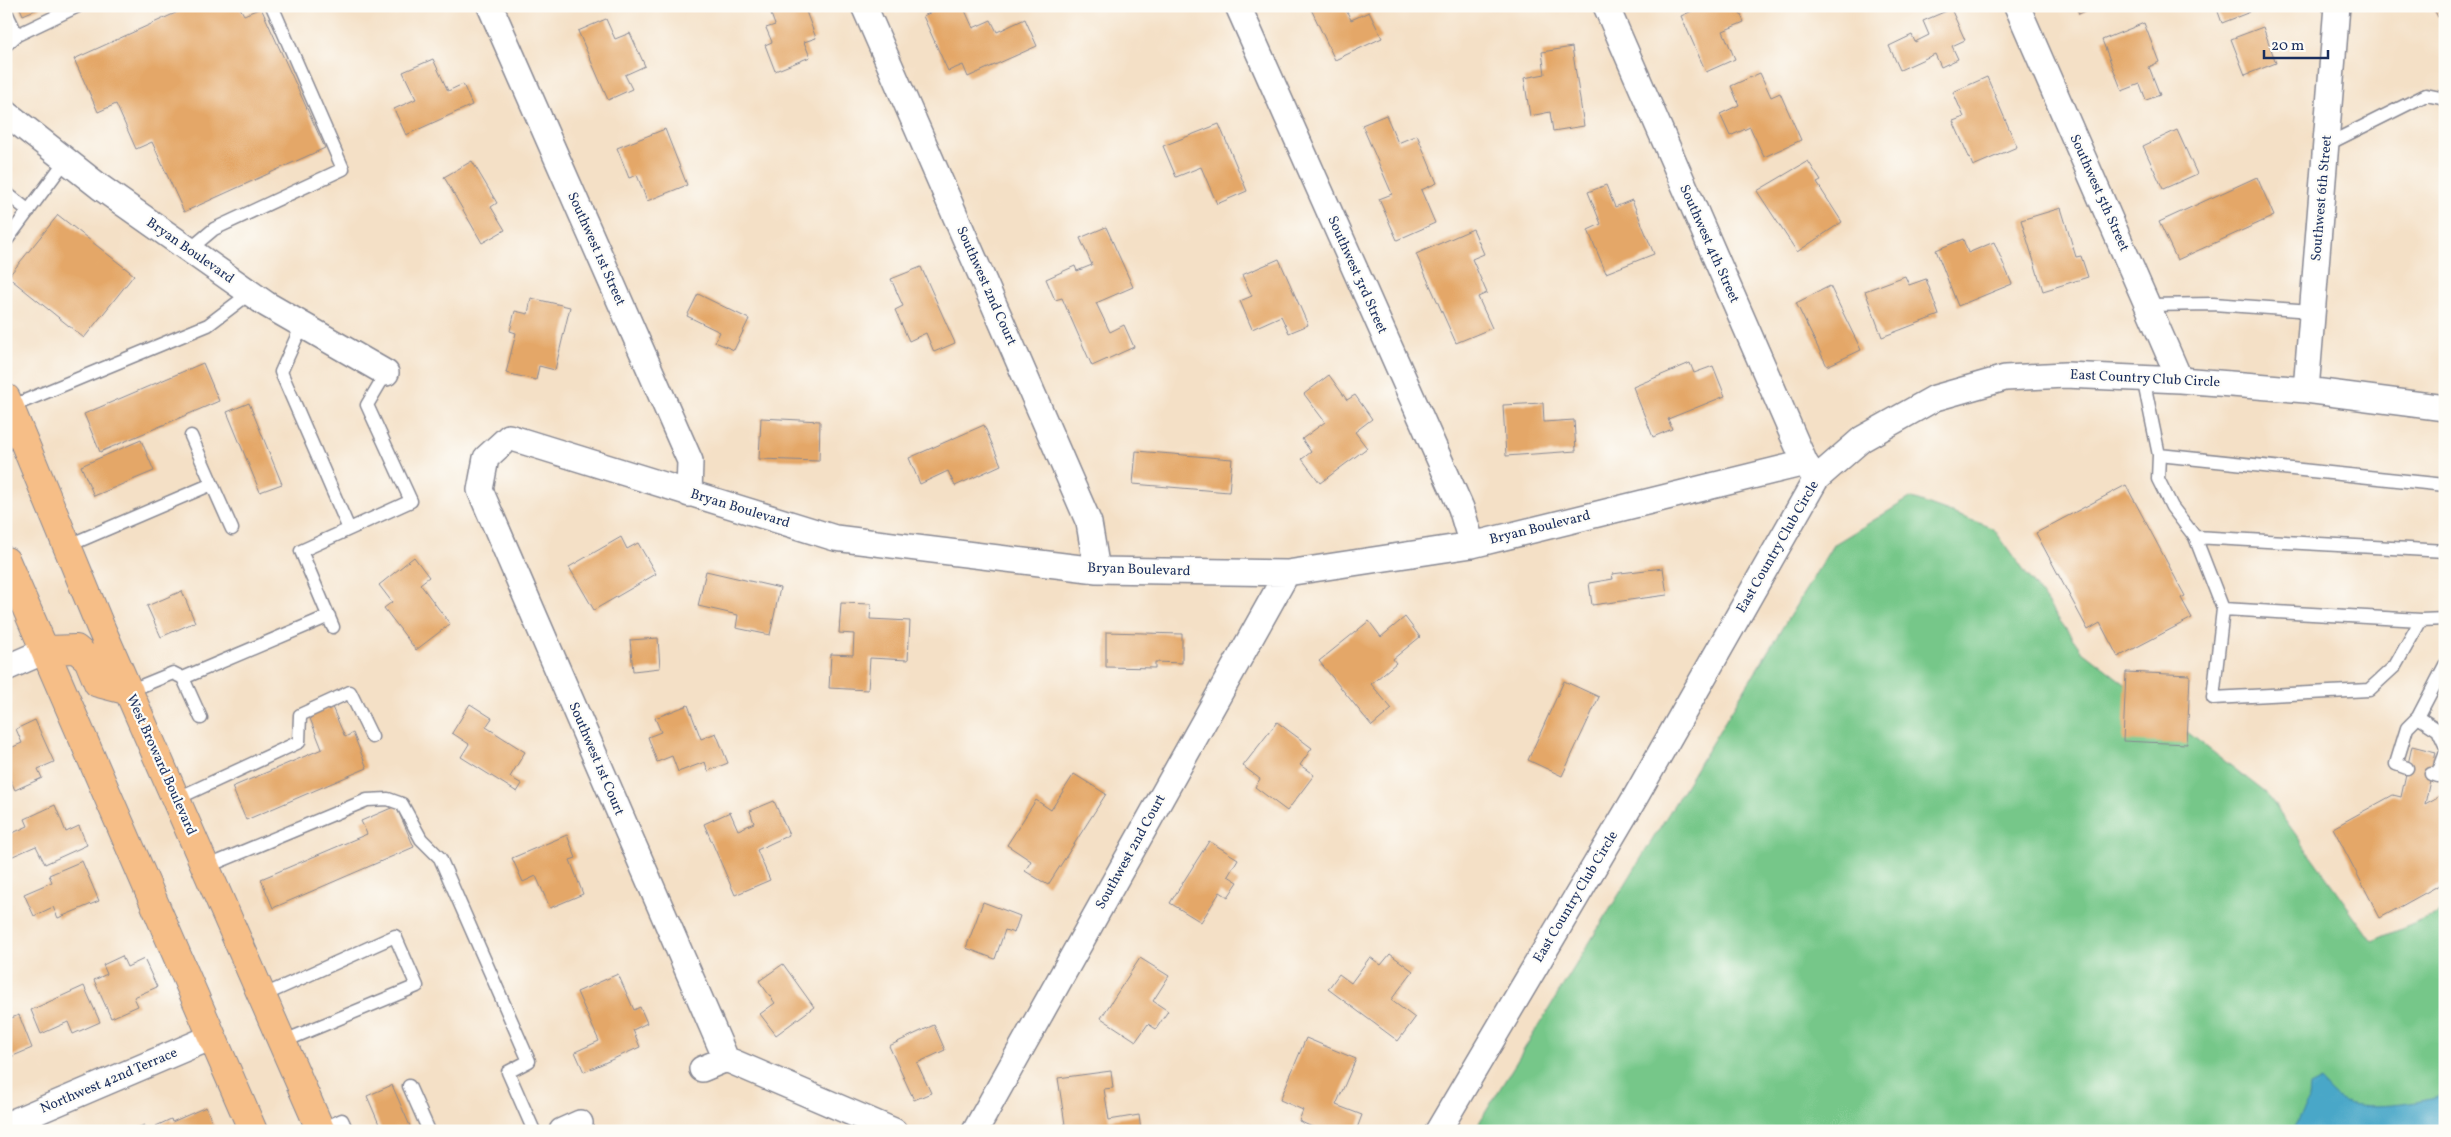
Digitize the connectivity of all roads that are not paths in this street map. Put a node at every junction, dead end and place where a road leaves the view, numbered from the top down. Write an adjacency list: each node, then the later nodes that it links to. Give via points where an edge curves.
1 (78, 6): 10 (lane)
2 (272, 6): 19 (lane, via 343,169 214,229)
3 (490, 6): 36 (street, Southwest 1st Street, via 690,461)
4 (864, 6): 44 (street, Southwest 2nd Court, via 1089,523)
5 (1238, 6): 40 (street, Southwest 3rd Street, via 1461,508)
6 (1606, 6): 33 (street, Southwest 4th Street)
7 (2017, 6): 21 (street, Southwest 5th Street)
8 (2337, 6): 14 (street, Southwest 6th Street)
9 (6, 12): 10 (lane)
10 (17, 35): 11 (lane)
11 (6, 45)
12 (2445, 98): 14 (lane, via 2426,95)
13 (6, 113): 15 (street, Bryan Boulevard)
14 (2326, 145): 22 (street, Southwest 6th Street)
15 (66, 160): 17 (lane); 19 (street, Bryan Boulevard)
16 (6, 193): 17 (lane)
17 (28, 211): 18 (lane)
18 (6, 241)
19 (189, 250): 20 (street, Bryan Boulevard)
20 (250, 293): 23 (street, Bryan Boulevard); 28 (lane, via 208,325)
21 (2148, 305): 22 (lane, via 2213,304); 26 (street, Southwest 5th Street)
22 (2312, 311): 27 (street, Southwest 6th Street)
23 (302, 325): 24 (street, Bryan Boulevard); 38 (lane, via 282,372)
24 (386, 372): 38 (lane, via 367,406 411,501)
25 (2143, 378): 26 (street, East Country Club Circle); 31 (lane); 33 (street, East Country Club Circle, via 2065,375 2005,378 1935,398)
26 (2180, 380): 27 (street, East Country Club Circle)
27 (2306, 390): 29 (street, East Country Club Circle)
28 (8, 403): 41 (main road, West Broward Boulevard)
29 (2445, 408)
30 (191, 436): 34 (lane)
31 (2159, 455): 35 (lane); 39 (lane, via 2158,479 2172,507)
32 (486, 458): 36 (street, Bryan Boulevard, via 509,437); 66 (street, Southwest 1st Court, via 480,490)
33 (1810, 471): 40 (street, Bryan Boulevard); 77 (street, East Country Club Circle, via 1636,796)
34 (212, 484): 37 (lane); 41 (lane)
35 (2445, 485)
36 (689, 494): 44 (street, Bryan Boulevard, via 836,538)
37 (232, 529)
38 (348, 529): 52 (lane, via 301,551 331,621)
39 (2195, 537): 42 (lane); 46 (lane)
40 (1472, 545): 45 (street, Bryan Boulevard)
41 (67, 546): 53 (main road, West Broward Boulevard)
42 (2445, 551)
43 (6, 561): 49 (main road)
44 (1096, 570): 45 (street, Bryan Boulevard)
45 (1288, 573): 76 (street, Southwest 2nd Court)
46 (2223, 609): 48 (lane); 48 (lane, via 2213,698 2370,690 2395,666)
47 (2445, 619): 48 (lane)
48 (2421, 620)
49 (47, 650): 51 (street); 53 (main road, via 76,649 88,659 98,683); 64 (main road)
50 (2445, 665): 54 (lane)
51 (6, 668)
52 (183, 678): 53 (lane, via 173,673); 55 (lane)
53 (129, 691): 61 (main road, West Broward Boulevard)
54 (2418, 717): 57 (lane, via 2438,730); 59 (lane, via 2407,728 2396,764)
55 (202, 718)
56 (372, 736): 61 (lane, via 350,692 300,715 298,742)
57 (2445, 745)
58 (2445, 755): 60 (lane, via 2437,776)
59 (2407, 768)
60 (2431, 774)
61 (176, 799): 62 (main road, West Broward Boulevard)
62 (206, 867): 63 (main road, West Broward Boulevard); 74 (lane, via 367,800 388,799 402,804 421,839 440,858 529,1062 508,1072)
63 (262, 996): 65 (main road, West Broward Boulevard); 65 (lane, via 395,936 417,986)
64 (212, 1037): 69 (street, Northwest 42nd Terrace); 71 (main road)
65 (282, 1042): 70 (main road, West Broward Boulevard)
66 (726, 1059): 67 (street); 75 (street)
67 (702, 1069)
68 (409, 1086): 73 (lane)
69 (6, 1125)
70 (320, 1130): 72 (lane, via 342,1120)
71 (253, 1131)
72 (347, 1131)
73 (429, 1131)
74 (534, 1131)
75 (894, 1131)
76 (975, 1131)
77 (1438, 1131)

